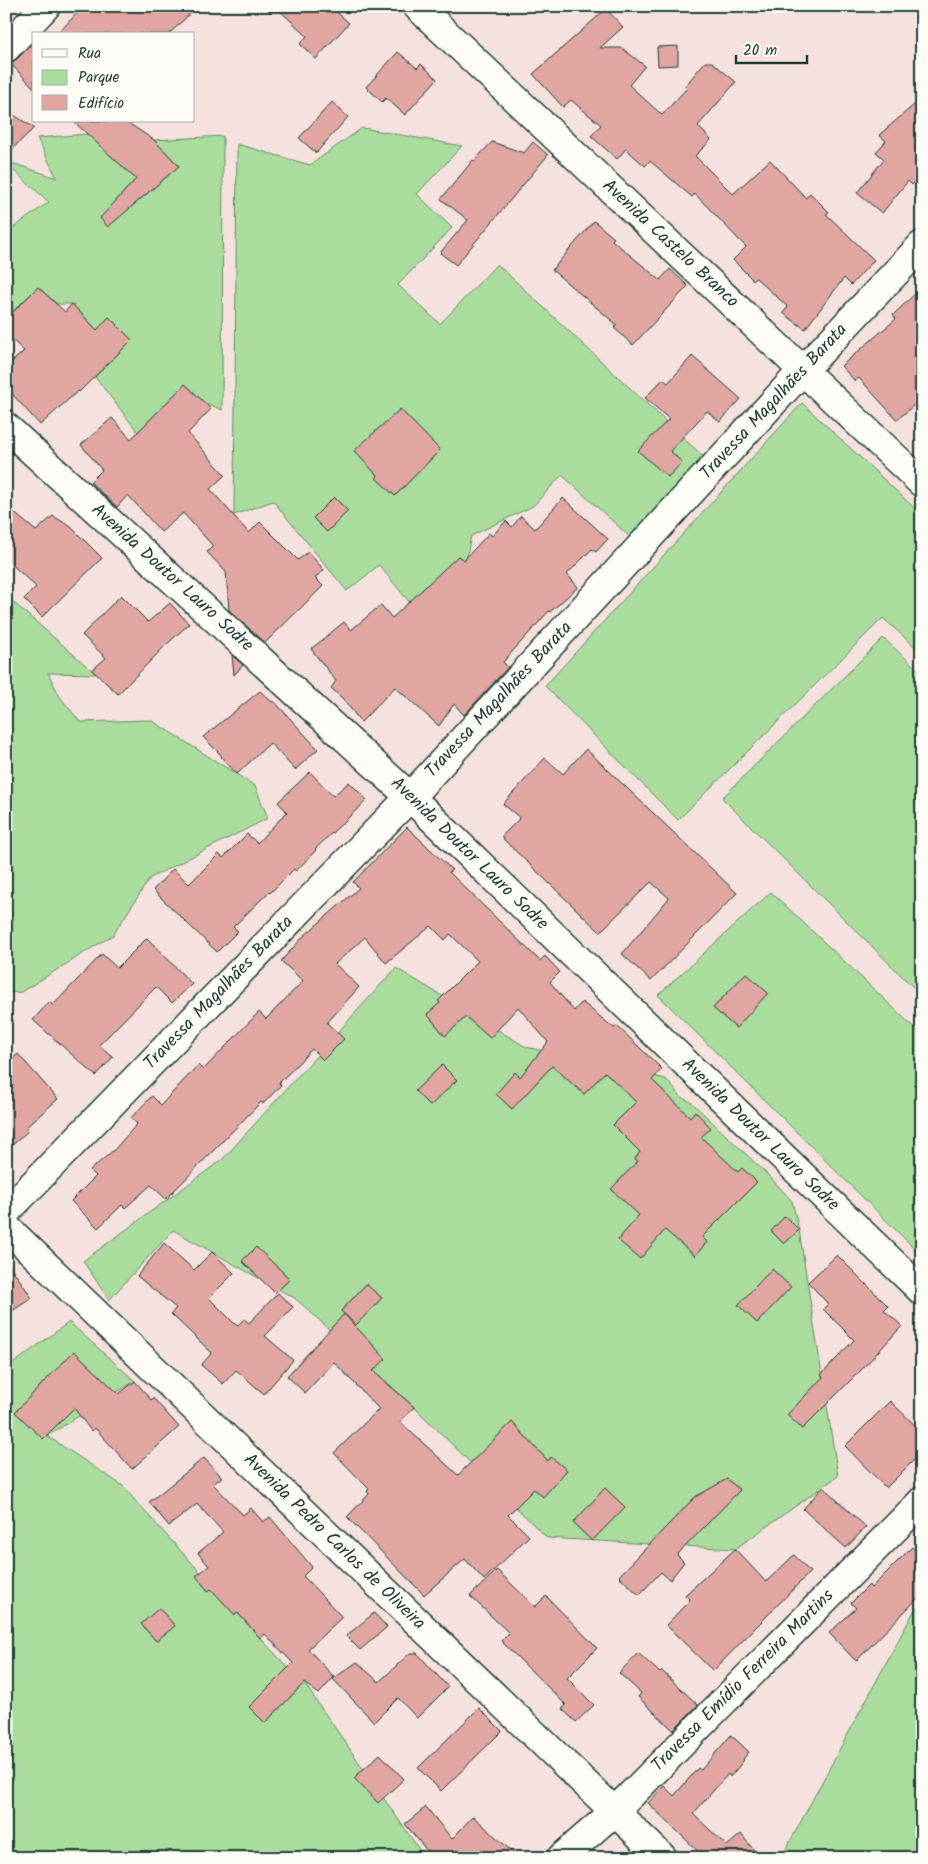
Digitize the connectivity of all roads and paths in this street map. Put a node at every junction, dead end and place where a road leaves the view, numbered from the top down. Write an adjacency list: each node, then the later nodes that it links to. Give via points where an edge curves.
1 (46, 6): 3 (street)
2 (417, 6): 5 (street, Avenida Castelo Branco)
3 (6, 48)
4 (922, 245): 5 (street, Travessa Magalhães Barata)
5 (803, 370): 7 (street, Avenida Castelo Branco); 8 (street, Travessa Magalhães Barata)
6 (6, 427): 8 (street, Avenida Doutor Lauro Sodre)
7 (922, 483)
8 (410, 796): 9 (street, Travessa Magalhães Barata); 11 (street, Avenida Doutor Lauro Sodre)
9 (6, 1212)
10 (6, 1227): 13 (street, Avenida Pedro Carlos de Oliveira)
11 (922, 1291)
12 (922, 1500): 13 (street, Travessa Emídio Ferreira Martins)
13 (614, 1812): 14 (street, Travessa Emídio Ferreira Martins); 15 (street, Avenida Pedro Carlos de Oliveira)
14 (561, 1858)
15 (663, 1858)

